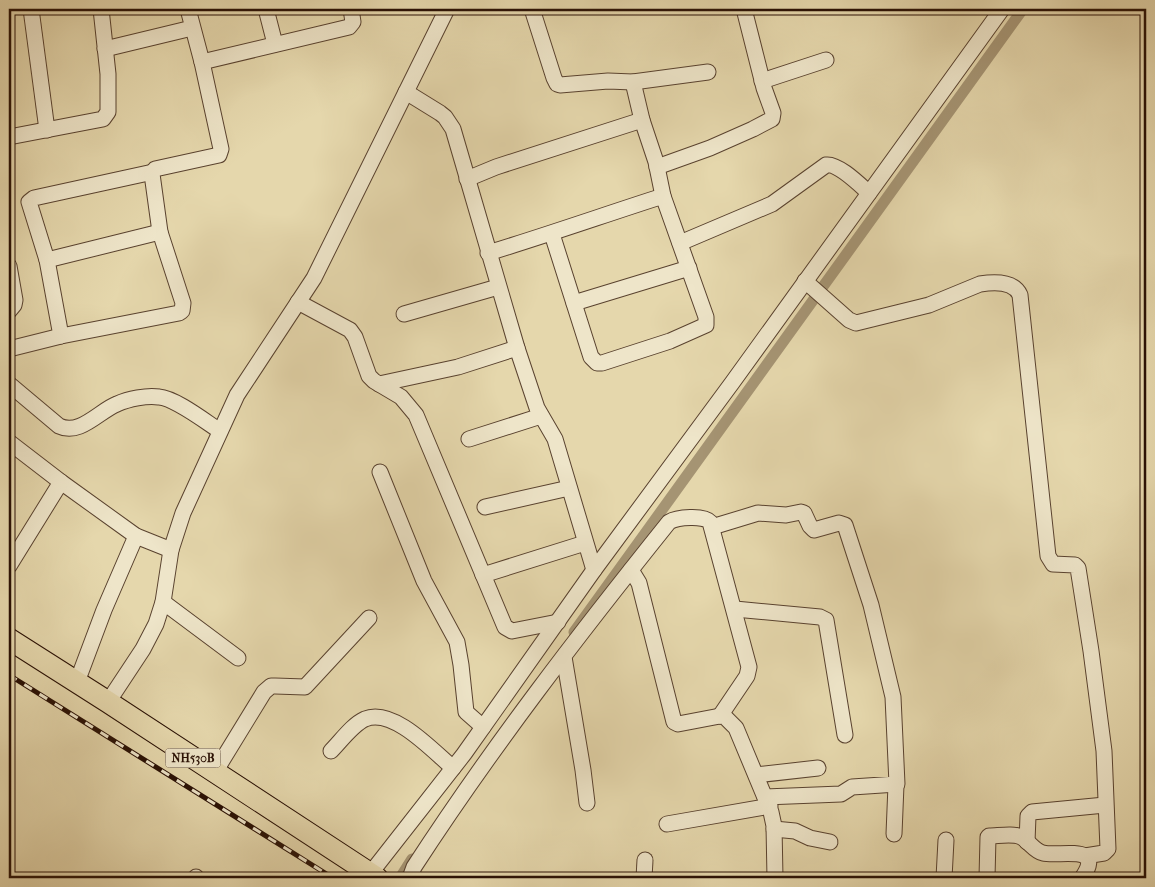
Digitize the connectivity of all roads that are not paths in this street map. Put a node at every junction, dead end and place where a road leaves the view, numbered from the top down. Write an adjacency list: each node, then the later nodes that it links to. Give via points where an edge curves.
1 (31, 9): 20 (street)
2 (101, 9): 12 (street)
3 (188, 9): 10 (street)
4 (266, 9): 11 (street)
5 (350, 9): 11 (street, via 353,22 349,27)
6 (447, 9): 18 (street)
7 (532, 9): 17 (street, via 557,84)
8 (744, 9): 16 (street)
9 (1002, 9): 25 (street)
10 (192, 28): 12 (street); 14 (street)
11 (275, 44): 14 (street)
12 (105, 49): 20 (street, via 108,74 106,116)
13 (826, 60): 16 (street)
14 (202, 62): 23 (street, via 220,154)
15 (708, 72): 17 (street)
16 (762, 81): 22 (street, via 772,119 710,148)
17 (633, 82): 19 (street)
18 (406, 92): 24 (street, via 445,117 453,129); 36 (street, via 330,248)
19 (642, 120): 22 (street); 24 (street)
20 (47, 130): 21 (street)
21 (9, 137)
22 (657, 167): 26 (street)
23 (152, 172): 27 (street); 31 (street, via 31,200 29,207)
24 (467, 179): 30 (street)
25 (869, 193): 29 (street, via 832,164 826,165 772,204); 34 (street)
26 (663, 196): 28 (street); 29 (street)
27 (160, 232): 31 (street); 40 (street, via 183,303 182,311)
28 (552, 234): 30 (street); 37 (street)
29 (680, 243): 33 (street)
30 (488, 253): 35 (street)
31 (47, 260): 40 (street)
32 (9, 266): 38 (street, via 15,300)
33 (689, 268): 37 (street); 37 (street, via 706,325 670,341 602,363 591,357)
34 (806, 283): 58 (street); 81 (street, via 856,323 929,305 980,284 1008,285 1018,291 1048,556 1053,564 1075,565 1080,573 1104,751)
35 (498, 287): 39 (street); 41 (street)
36 (298, 302): 44 (street, via 350,330 369,376); 46 (street, via 237,395)
37 (574, 303)
38 (9, 311)
39 (404, 314)
40 (61, 336): 42 (street)
41 (517, 348): 44 (street, via 458,367); 45 (street)
42 (9, 349)
43 (9, 384): 46 (street, via 65,429 78,427 120,402 158,396 173,401)
44 (380, 384): 60 (street, via 401,398 416,415)
45 (541, 416): 47 (street); 51 (street, via 555,439)
46 (220, 431): 56 (street, via 183,513)
47 (469, 439)
48 (9, 442): 50 (street)
49 (380, 472): 71 (street, via 424,581 456,642 466,712)
50 (60, 482): 54 (street); 57 (street)
51 (569, 488): 52 (street); 55 (street)
52 (485, 507)
53 (712, 527): 59 (street, via 704,517 671,520); 62 (street); 78 (street, via 758,513 786,515 801,512 814,530 839,523 845,525 871,604 893,697)
54 (136, 536): 56 (street); 68 (street)
55 (585, 543): 58 (street); 60 (street)
56 (171, 550): 61 (street)
57 (9, 566)
58 (594, 570): 64 (street)
59 (631, 570): 66 (street); 70 (street, via 639,583 674,722 678,724)
60 (483, 575): 64 (street, via 508,630)
61 (163, 602): 67 (street); 69 (street, via 150,638)
62 (734, 609): 70 (street, via 749,672); 72 (street, via 826,620)
63 (369, 618): 76 (street, via 308,686 271,686 264,692)
64 (558, 622): 71 (street)
65 (9, 639): 68 (highway, NH530B)
66 (564, 657): 80 (street); 91 (street, via 455,805)
67 (238, 658)
68 (77, 682): 69 (highway, NH530B)
69 (108, 702): 76 (highway, NH530B)
70 (720, 716): 77 (street, via 736,728)
71 (483, 728): 74 (street)
72 (844, 735)
73 (331, 751): 74 (street, via 356,725 373,717 382,717 414,734)
74 (453, 768): 90 (street)
75 (818, 768): 77 (street)
76 (215, 772): 90 (highway, NH530B)
77 (756, 775): 79 (street)
78 (896, 785): 79 (street, via 852,787 841,794); 84 (street)
79 (767, 802): 82 (street); 83 (street)
80 (587, 803)
81 (1105, 805): 87 (street, via 1033,811 1028,816); 88 (street, via 1107,851)
82 (666, 824)
83 (774, 829): 86 (street, via 795,831); 93 (street)
84 (894, 834)
85 (946, 840): 94 (street)
86 (830, 842)
87 (1027, 842): 88 (street, via 1040,853); 95 (street, via 1017,836 988,837)
88 (1084, 856): 96 (street, via 1089,866)
89 (645, 860): 92 (street)
90 (373, 876)
91 (410, 878)
92 (644, 878)
93 (775, 878)
94 (944, 878)
95 (987, 878)
96 (1082, 878)

